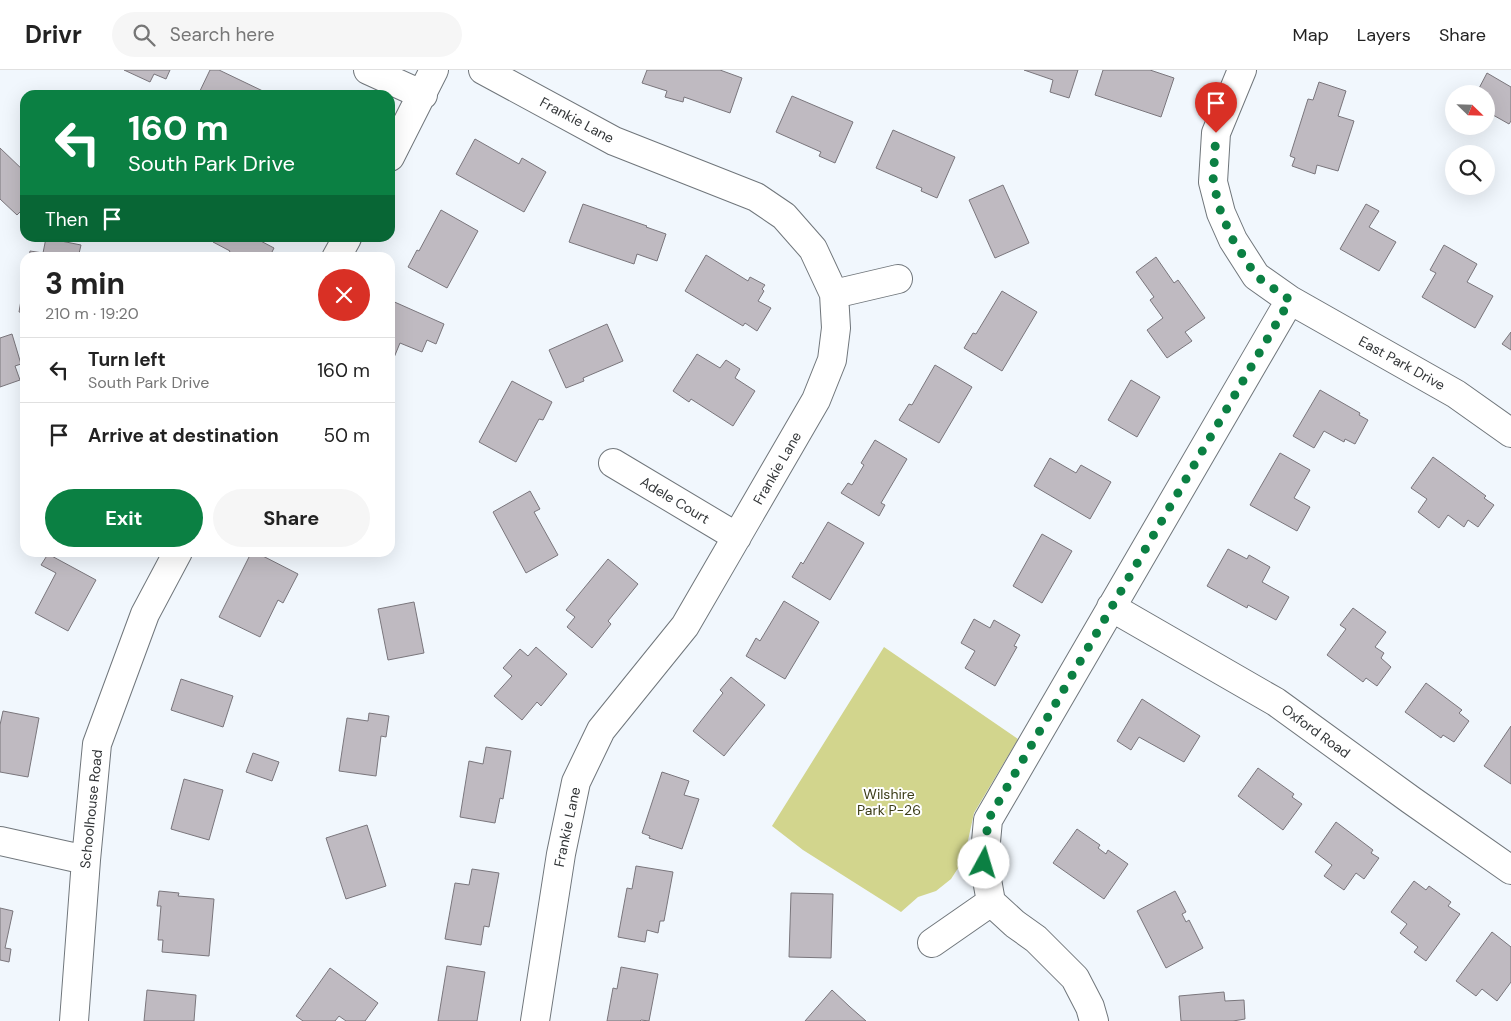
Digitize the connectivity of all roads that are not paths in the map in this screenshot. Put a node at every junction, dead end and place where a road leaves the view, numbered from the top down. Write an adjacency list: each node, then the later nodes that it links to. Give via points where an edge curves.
1 (368, 70): 5 (street)
2 (434, 70): 5 (street)
3 (483, 70): 8 (street, Frankie Lane, via 614,141 756,197 784,216 813,249)
4 (1242, 70): 9 (street, East Park Drive, via 1216,133 1213,182 1221,213 1233,240 1256,276)
5 (423, 95): 6 (street)
6 (395, 147)
7 (898, 279): 8 (street)
8 (834, 294): 12 (street, Frankie Lane, via 836,328 832,360 820,392)
9 (1290, 300): 10 (street, East Park Drive, via 1456,394); 14 (street)
10 (1511, 433)
11 (613, 463): 12 (street, Adele Court)
12 (737, 537): 21 (street, Frankie Lane, via 685,626 601,730 576,782 561,854)
13 (175, 557): 16 (street, Schoolhouse Road, via 145,614 97,744)
14 (1111, 607): 17 (street, Oxford Road, via 1276,702); 18 (street, via 988,820 984,863)
15 (0, 841): 16 (street)
16 (86, 860): 20 (street, Schoolhouse Road)
17 (1511, 870)
18 (991, 902): 19 (street); 22 (street, via 1036,939 1075,978)
19 (932, 943)
20 (74, 1021)
21 (536, 1021)
22 (1094, 1021)

